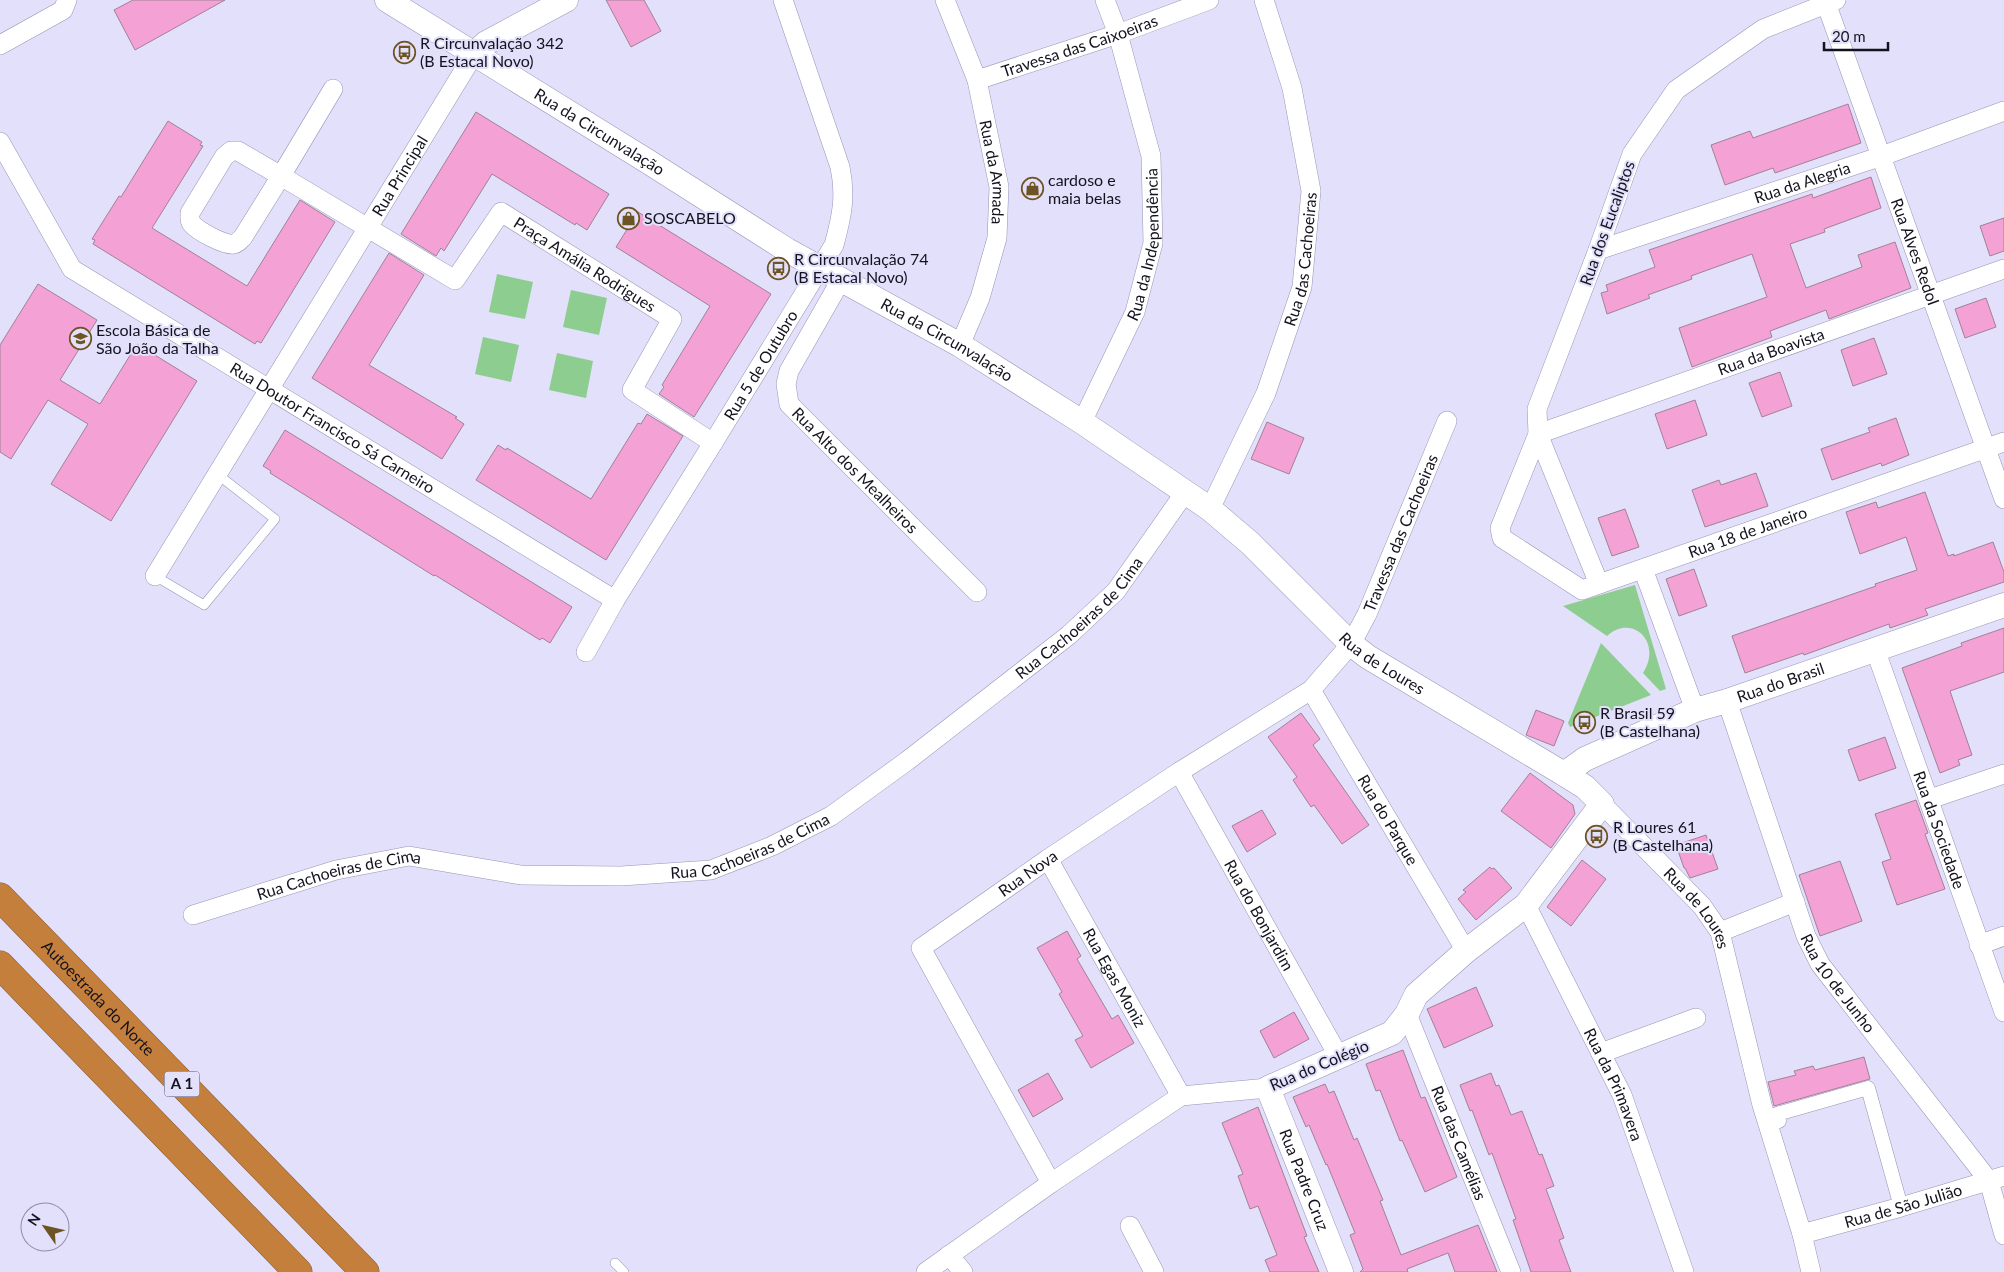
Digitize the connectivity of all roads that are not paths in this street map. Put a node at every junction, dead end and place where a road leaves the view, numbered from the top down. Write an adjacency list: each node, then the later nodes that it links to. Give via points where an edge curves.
1 (81, 0): 10 (street)
2 (387, 0): 13 (street, Rua da Circunvalação)
3 (566, 0): 13 (street, Rua Principal, via 486,43)
4 (783, 0): 22 (street, Rua 5 de Outubro, via 840,167 844,188 842,215 834,245)
5 (945, 0): 14 (street, Rua da Armada)
6 (1105, 0): 11 (street, Rua da Independência)
7 (1209, 0): 11 (street, Travessa das Caixoeiras)
8 (1264, 0): 37 (street, Rua das Cachoeiras, via 1292,88 1311,190 1302,287 1266,393)
9 (1831, 2): 18 (street, Rua Alves Redol); 21 (street, Rua dos Eucaliptos, via 1763,29 1676,90 1632,154)
10 (65, 5): 12 (street)
11 (1118, 34): 14 (street, Travessa das Caixoeiras); 29 (street, Rua da Independência, via 1151,156 1153,243 1135,312)
12 (0, 45)
13 (474, 54): 20 (street, Rua Principal); 22 (street, Rua da Circunvalação)
14 (977, 80): 26 (street, Rua da Armada, via 999,187 997,238 980,298)
15 (334, 89): 19 (street)
16 (2004, 111): 18 (street, Rua da Alegria)
17 (0, 142): 27 (street, Rua Doutor Francisco Sá Carneiro, via 72,269)
18 (1882, 156): 21 (street, Rua da Alegria); 25 (street, Rua Alves Redol)
19 (281, 176): 19 (street, via 237,244 224,243 192,224 190,212 231,151 238,151); 20 (street)
20 (368, 230): 27 (street, Rua Principal); 32 (street, Praça Amália Rodrigues, via 455,280 501,212 585,263 672,319 632,390)
21 (1598, 250): 30 (street, Rua dos Eucaliptos, via 1537,409)
22 (820, 268): 24 (street, Rua da Circunvalação); 32 (street, Rua 5 de Outubro)
23 (2004, 270): 25 (street, Rua da Boavista)
24 (841, 280): 26 (street, Rua da Circunvalação); 43 (street, Rua Alto dos Mealheiros, via 789,371 786,384 789,404)
25 (1931, 294): 30 (street, Rua da Boavista); 33 (street, Rua Alves Redol)
26 (960, 345): 29 (street, Rua da Circunvalação)
27 (270, 390): 34 (street, Rua Principal); 44 (street, Rua Doutor Francisco Sá Carneiro)
28 (1447, 421): 46 (street, Travessa das Cachoeiras, via 1367,614)
29 (1082, 422): 35 (street, Rua da Circunvalação)
30 (1538, 434): 38 (street, Rua dos Eucaliptos, via 1500,528); 42 (street)
31 (2004, 442): 33 (street, Rua 18 de Janeiro)
32 (714, 443): 44 (street, Rua 5 de Outubro)
33 (1986, 449): 36 (street, Rua Alves Redol); 40 (street, Rua 18 de Janeiro)
34 (217, 474): 41 (street, Rua Principal); 41 (lane, via 275,519 204,604)
35 (1186, 491): 37 (street, Rua da Circunvalação); 61 (street, Rua Cachoeiras de Cima, via 1116,590 1069,635 832,816 772,846 711,870 621,876 521,875 409,856 336,870)
36 (2004, 500)
37 (1210, 509): 39 (street, Rua da Circunvalação)
38 (1502, 538): 42 (street, Rua 18 de Janeiro, via 1582,590)
39 (1264, 558): 46 (street, Rua de Loures)
40 (1643, 569): 42 (street, Rua 18 de Janeiro); 51 (street)
41 (155, 576)
42 (1599, 584)
43 (977, 592)
44 (615, 600): 48 (street, Rua 5 de Outubro)
45 (2004, 605): 47 (street, Rua do Brasil)
46 (1351, 644): 49 (street, Rua Nova); 53 (street, Rua de Loures)
47 (1875, 649): 50 (street, Rua do Brasil); 55 (street, Rua da Sociedade)
48 (586, 652)
49 (1311, 690): 52 (street, Rua Nova); 65 (street, Rua do Parque)
50 (1727, 700): 51 (street, Rua do Brasil); 59 (street, Rua 10 de Junho)
51 (1695, 710): 53 (street, Rua do Brasil, via 1585,759)
52 (1179, 772): 57 (street, Rua Nova); 71 (street, Rua do Bonjardim)
53 (1564, 774): 56 (street, Rua de Loures)
54 (2004, 774): 55 (street)
55 (1930, 800): 64 (street, Rua da Sociedade)
56 (1602, 804): 60 (street, Rua do Colégio); 62 (street, Rua de Loures, via 1702,906)
57 (1048, 859): 73 (street, Rua Egas Moniz); 76 (street, Rua Nova, via 922,948)
58 (0, 897): 84 (highway, Autoestrada do Norte / A 1)
59 (1795, 902): 62 (street); 75 (street, Rua 10 de Junho, via 1806,936 1820,964)
60 (1526, 905): 65 (street, Rua do Colégio); 70 (street, Rua da Primavera)
61 (193, 915)
62 (1720, 932): 74 (street, Rua de Loures)
63 (2004, 936): 64 (street)
64 (1979, 945): 67 (street, Rua da Sociedade)
65 (1466, 951): 68 (street, Rua do Colégio, via 1416,995)
66 (0, 965): 83 (highway)
67 (2004, 1012)
68 (1407, 1014): 71 (street, Rua do Colégio, via 1392,1033); 90 (street, Rua das Camélias)
69 (1696, 1018): 70 (street)
70 (1601, 1053): 91 (street, Rua da Primavera, via 1622,1095)
71 (1339, 1057): 72 (street, Rua do Colégio)
72 (1268, 1088): 73 (street, Rua do Colégio); 89 (street, Rua Padre Cruz)
73 (1181, 1096): 76 (street, Rua do Colégio)
74 (1768, 1125): 77 (street, via 1779,1122 1777,1114 1868,1088); 79 (street, Rua de Loures)
75 (1996, 1178): 77 (street, Rua de São Julião); 80 (street, Rua 10 de Junho)
76 (1051, 1183): 81 (street, Rua do Colégio)
77 (1901, 1207): 79 (street, Rua de São Julião)
78 (1130, 1226): 88 (street)
79 (1802, 1234): 92 (street, Rua de Loures)
80 (2004, 1235)
81 (949, 1255): 86 (street, Rua do Colégio); 87 (street)
82 (615, 1263): 85 (lane)
83 (298, 1272)
84 (365, 1272)
85 (624, 1272)
86 (926, 1272)
87 (963, 1272)
88 (1154, 1272)
89 (1341, 1272)
90 (1511, 1272)
91 (1684, 1272)
92 (1811, 1272)

